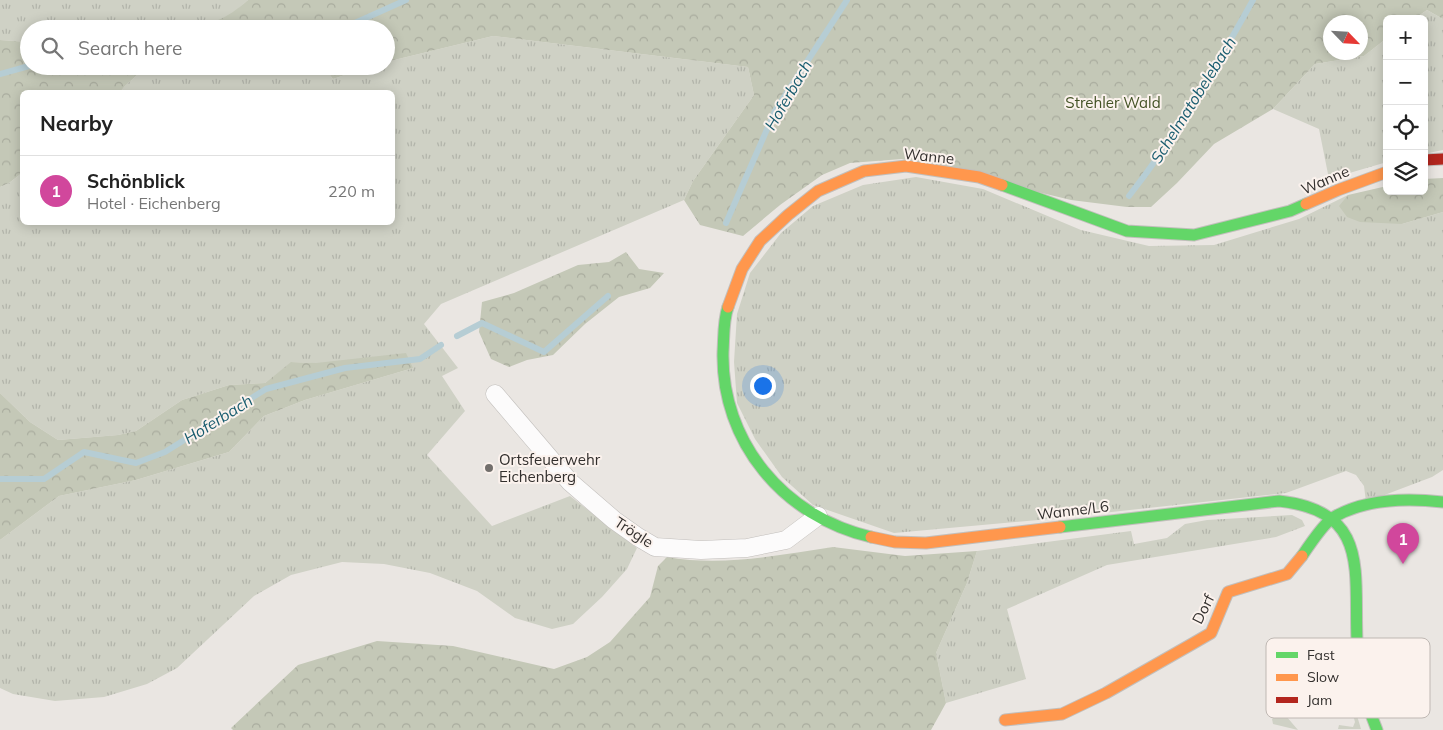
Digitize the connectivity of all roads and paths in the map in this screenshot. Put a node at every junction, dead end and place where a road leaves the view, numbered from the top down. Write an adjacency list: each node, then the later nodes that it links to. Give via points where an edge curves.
1 (1443, 159): 2 (street)
2 (1428, 160)
3 (1383, 173): 6 (street, Wanne, via 1290,211 1194,236 1128,231 979,177 906,166 864,171 818,191 760,241 742,269 727,311 723,345 725,387 745,444 779,488)
4 (495, 394): 6 (street, Trögle, via 570,482 614,520 655,547 747,548 786,540)
5 (1443, 502): 7 (street, via 1417,499 1366,505)
6 (818, 516): 7 (street, Wanne/L6, via 864,535 910,544 1279,500 1315,507)
7 (1332, 518): 8 (street, via 1348,539 1352,554); 10 (street, Dorf, via 1287,574 1228,592 1211,633 1062,714)
8 (1358, 638)
9 (1371, 718): 11 (street)
10 (1005, 720)
11 (1377, 730)

